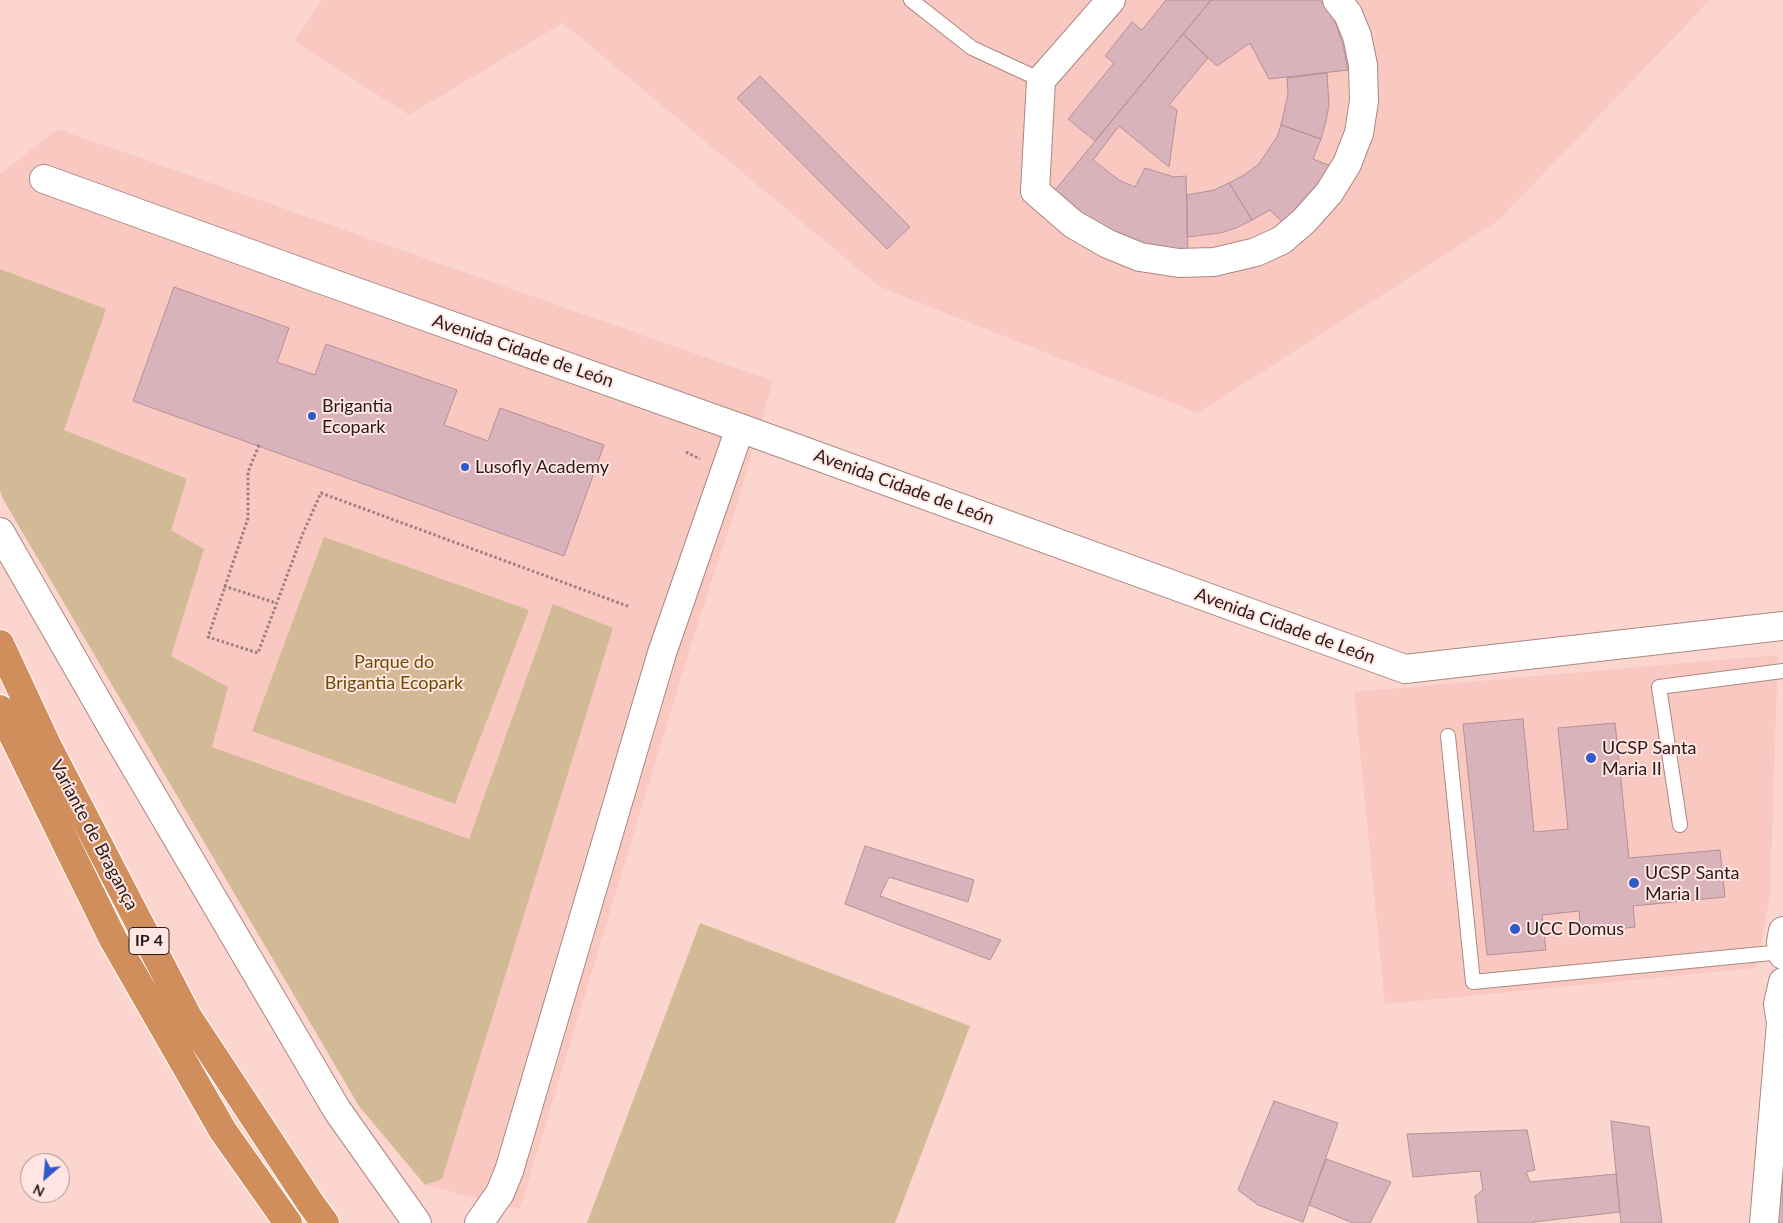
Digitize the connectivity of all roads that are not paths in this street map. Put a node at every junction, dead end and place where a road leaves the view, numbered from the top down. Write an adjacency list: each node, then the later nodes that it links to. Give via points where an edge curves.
1 (910, 0): 4 (lane, via 972,48)
2 (1111, 0): 4 (street)
3 (1338, 0): 4 (street, via 1357,36 1363,65 1364,101 1359,132 1347,164 1329,193 1282,240 1256,252 1214,262 1179,263 1140,257 1072,224 1035,191)
4 (1041, 80)
5 (44, 179): 6 (street, Avenida Cidade de León)
6 (740, 428): 8 (street, Avenida Cidade de León, via 1405,669); 20 (street, via 662,652 508,1170 500,1193)
7 (0, 532): 19 (street, via 337,1110)
8 (1783, 626)
9 (0, 644): 18 (highway, Variante de Bragança / IP 4, via 46,745 188,1017)
10 (1783, 671): 13 (lane, via 1659,687)
11 (0, 709): 17 (highway, Variante de Bragança / IP 4, via 113,939 222,1131)
12 (1448, 736): 14 (lane, via 1473,982)
13 (1680, 825)
14 (1783, 946)
15 (1783, 982): 16 (street, via 1778,1004)
16 (1782, 1022): 21 (street)
17 (288, 1223)
18 (325, 1223)
19 (417, 1223)
20 (479, 1223)
21 (1764, 1223)

